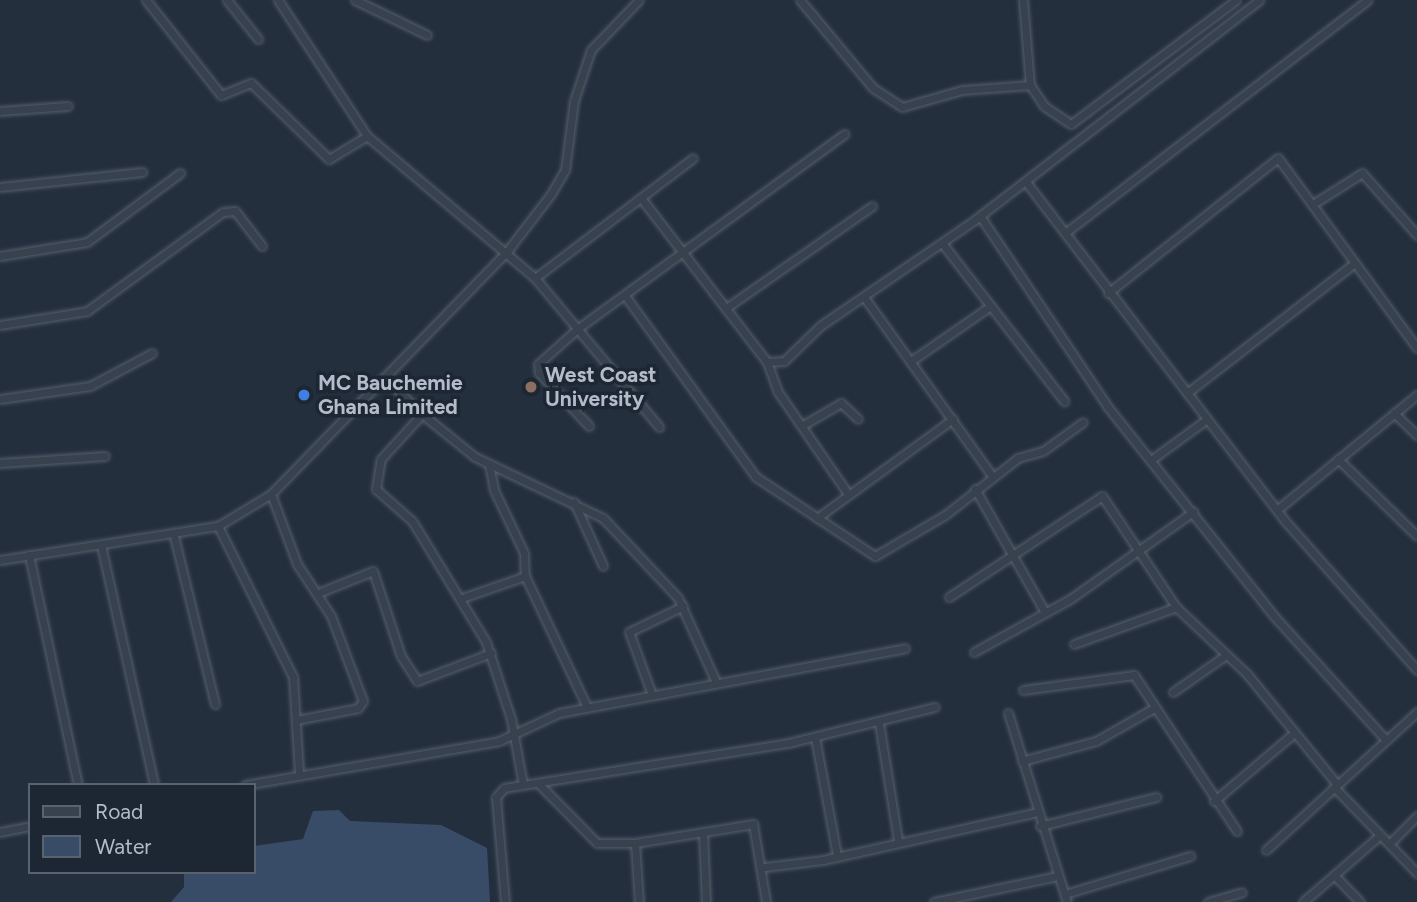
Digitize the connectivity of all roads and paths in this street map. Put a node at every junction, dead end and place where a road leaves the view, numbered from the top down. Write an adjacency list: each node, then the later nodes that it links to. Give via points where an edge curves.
1 (146, 0): 18 (street, via 221,94 251,83 329,159)
2 (227, 0): 13 (street)
3 (289, 0): 11 (street)
4 (355, 0): 12 (street)
5 (639, 0): 32 (street, via 591,50 575,102 565,170)
6 (800, 0): 14 (street, via 873,88 902,107 962,90)
7 (1023, 0): 14 (street)
8 (1236, 0): 14 (street, via 1078,122 1044,106)
9 (1259, 0): 22 (street)
10 (1366, 1): 28 (street)
11 (280, 3): 18 (street)
12 (427, 35)
13 (258, 39)
14 (1030, 85)
15 (68, 106): 16 (street)
16 (0, 111)
17 (844, 134): 33 (street)
18 (367, 136): 32 (street)
19 (694, 158): 24 (street)
20 (142, 172): 23 (street)
21 (180, 173): 34 (street, via 87,242)
22 (1026, 182): 27 (street); 28 (street)
23 (0, 187)
24 (641, 198): 33 (street); 36 (street)
25 (1313, 204): 29 (street, via 1362,173); 35 (street); 37 (street, via 1278,158)
26 (872, 205): 41 (street)
27 (980, 216): 30 (street); 65 (street, via 1107,406)
28 (1065, 233): 37 (street)
29 (1417, 236)
30 (942, 243): 39 (street); 40 (street)
31 (262, 246): 42 (street, via 235,211 223,212 87,311)
32 (508, 250): 36 (street); 48 (street)
33 (683, 255): 38 (street); 41 (street)
34 (0, 256)
35 (1352, 266): 44 (street); 49 (street)
36 (535, 278): 43 (street)
37 (1108, 293): 49 (street)
38 (626, 297): 43 (street); 75 (street, via 756,477)
39 (864, 298): 46 (street); 47 (street, via 820,326 784,361)
40 (989, 307): 46 (street); 52 (street)
41 (726, 308): 47 (street)
42 (0, 325)
43 (577, 329): 60 (street, via 537,369); 61 (street)
44 (1417, 348)
45 (152, 353): 51 (street, via 90,386)
46 (911, 361): 56 (street)
47 (767, 362): 59 (street, via 778,392)
48 (386, 379): 54 (street); 70 (street)
49 (1187, 393): 57 (street)
50 (1417, 395): 53 (street)
51 (0, 399)
52 (1063, 401)
53 (1394, 413): 62 (street); 64 (street)
54 (422, 414): 67 (street); 88 (street, via 382,459 374,483 411,521)
55 (858, 419): 59 (street, via 842,403)
56 (953, 419): 68 (street); 71 (street)
57 (1208, 419): 65 (street); 73 (street)
58 (1083, 422): 68 (street)
59 (803, 425): 71 (street)
60 (589, 426)
61 (659, 427)
62 (1417, 435)
63 (105, 456): 66 (street)
64 (1338, 459): 73 (street); 78 (street)
65 (1151, 460): 74 (street)
66 (0, 463)
67 (489, 464): 72 (street); 85 (street, via 494,490 524,553)
68 (992, 476): 69 (street)
69 (975, 489): 75 (street, via 946,515 874,556); 81 (street)
70 (271, 494): 76 (street); 86 (street, via 297,564)
71 (848, 494): 75 (street)
72 (574, 502): 84 (street); 89 (street, via 630,543)
73 (1278, 509): 97 (street)
74 (1193, 512): 80 (street); 114 (street)
75 (817, 518)
76 (218, 526): 77 (street); 109 (street, via 293,677)
77 (174, 536): 79 (street); 103 (street)
78 (1417, 536)
79 (101, 545): 82 (street); 118 (street)
80 (1140, 552): 81 (street, via 1102,496); 90 (street); 91 (street)
81 (1012, 553): 87 (street); 91 (street)
82 (29, 555): 83 (street); 117 (street)
83 (0, 560)
84 (603, 566)
85 (525, 576): 88 (street); 104 (street)
86 (318, 593): 95 (street, via 373,571 401,656 417,681); 109 (street, via 363,701 358,708)
87 (949, 597)
88 (462, 598): 95 (street)
89 (683, 606): 99 (street); 101 (street, via 629,632)
90 (1176, 607): 92 (street); 96 (street)
91 (1045, 612): 94 (street)
92 (1074, 643)
93 (905, 648): 99 (street)
94 (974, 652)
95 (491, 653): 111 (street)
96 (1223, 657): 102 (street); 112 (street, via 1247,674)
97 (1414, 660): 98 (street)
98 (1417, 670)
99 (715, 680): 101 (street)
100 (1023, 690): 106 (street, via 1130,674)
101 (651, 692): 104 (street)
102 (1173, 692)
103 (215, 704)
104 (587, 707): 111 (street)
105 (935, 707): 110 (street)
106 (1154, 708): 115 (street, via 1096,741); 124 (street)
107 (1417, 712): 114 (street)
108 (1008, 713): 115 (street)
109 (297, 720): 116 (street)
110 (879, 723): 113 (street); 133 (street)
111 (514, 733): 116 (street, via 499,741); 121 (street)
112 (1293, 734): 122 (street); 124 (street)
113 (815, 737): 120 (street); 137 (street)
114 (1385, 739): 122 (street)
115 (1022, 761): 125 (street)
116 (299, 772): 119 (street)
117 (78, 783)
118 (154, 783)
119 (253, 783)
120 (538, 783): 121 (street); 134 (street, via 588,839)
121 (523, 785): 145 (street, via 504,788 496,797)
122 (1335, 785): 132 (street); 136 (street)
123 (1157, 797): 128 (street)
124 (1214, 801): 129 (street)
125 (1034, 813): 128 (street); 133 (street)
126 (1417, 816): 135 (street)
127 (28, 826): 130 (street)
128 (1040, 826): 142 (street)
129 (1237, 831)
130 (0, 832)
131 (703, 832): 134 (street); 139 (street, via 753,824); 147 (street)
132 (1380, 835): 135 (street); 141 (street)
133 (898, 840): 137 (street)
134 (635, 843): 146 (street)
135 (1389, 844): 140 (street)
136 (1266, 850)
137 (837, 856): 139 (street)
138 (1191, 856): 144 (street)
139 (765, 867): 148 (street)
140 (1417, 873)
141 (1334, 875): 151 (street); 152 (street)
142 (1057, 876): 144 (street); 149 (street)
143 (1242, 892): 150 (street)
144 (1066, 898)
145 (505, 902)
146 (639, 902)
147 (706, 902)
148 (766, 902)
149 (934, 902)
150 (1208, 902)
151 (1303, 902)
152 (1360, 902)

